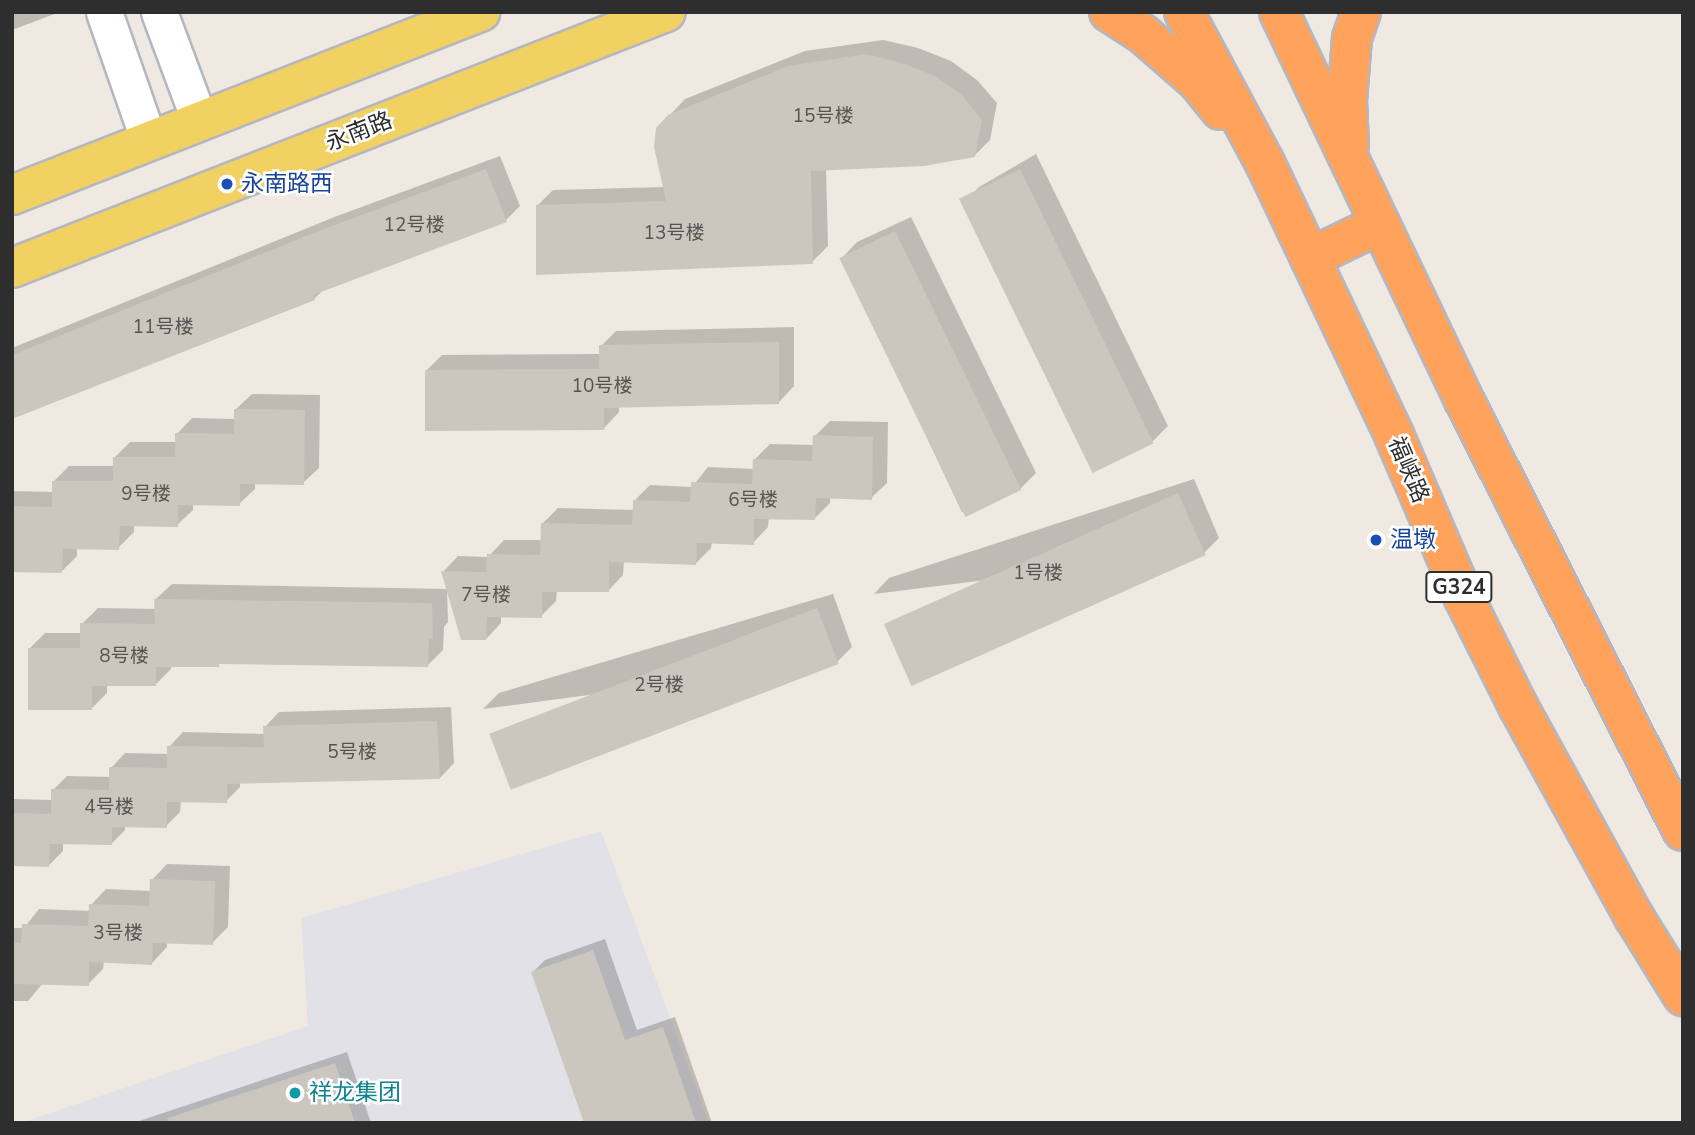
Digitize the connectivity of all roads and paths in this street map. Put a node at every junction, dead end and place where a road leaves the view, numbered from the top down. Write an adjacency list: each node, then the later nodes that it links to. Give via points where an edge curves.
1 (104, 12): 10 (street)
2 (159, 12): 9 (street)
3 (480, 12): 9 (main road)
4 (666, 12): 16 (main road, 永南路)
5 (1109, 12): 12 (highway, via 1143,34 1198,82)
6 (1184, 12): 12 (highway, 福峡路 / G324)
7 (1279, 12): 11 (highway)
8 (1361, 12): 11 (highway, via 1352,38 1347,101)
9 (200, 122): 10 (main road)
10 (149, 141): 13 (main road)
11 (1350, 161): 14 (highway)
12 (1265, 163): 15 (highway, 福峡路 / G324)
13 (12, 195)
14 (1380, 224): 15 (highway); 17 (highway)
15 (1310, 258): 18 (highway, 福峡路 / G324, via 1518,706 1634,917)
16 (12, 268)
17 (1683, 831)
18 (1683, 996)

